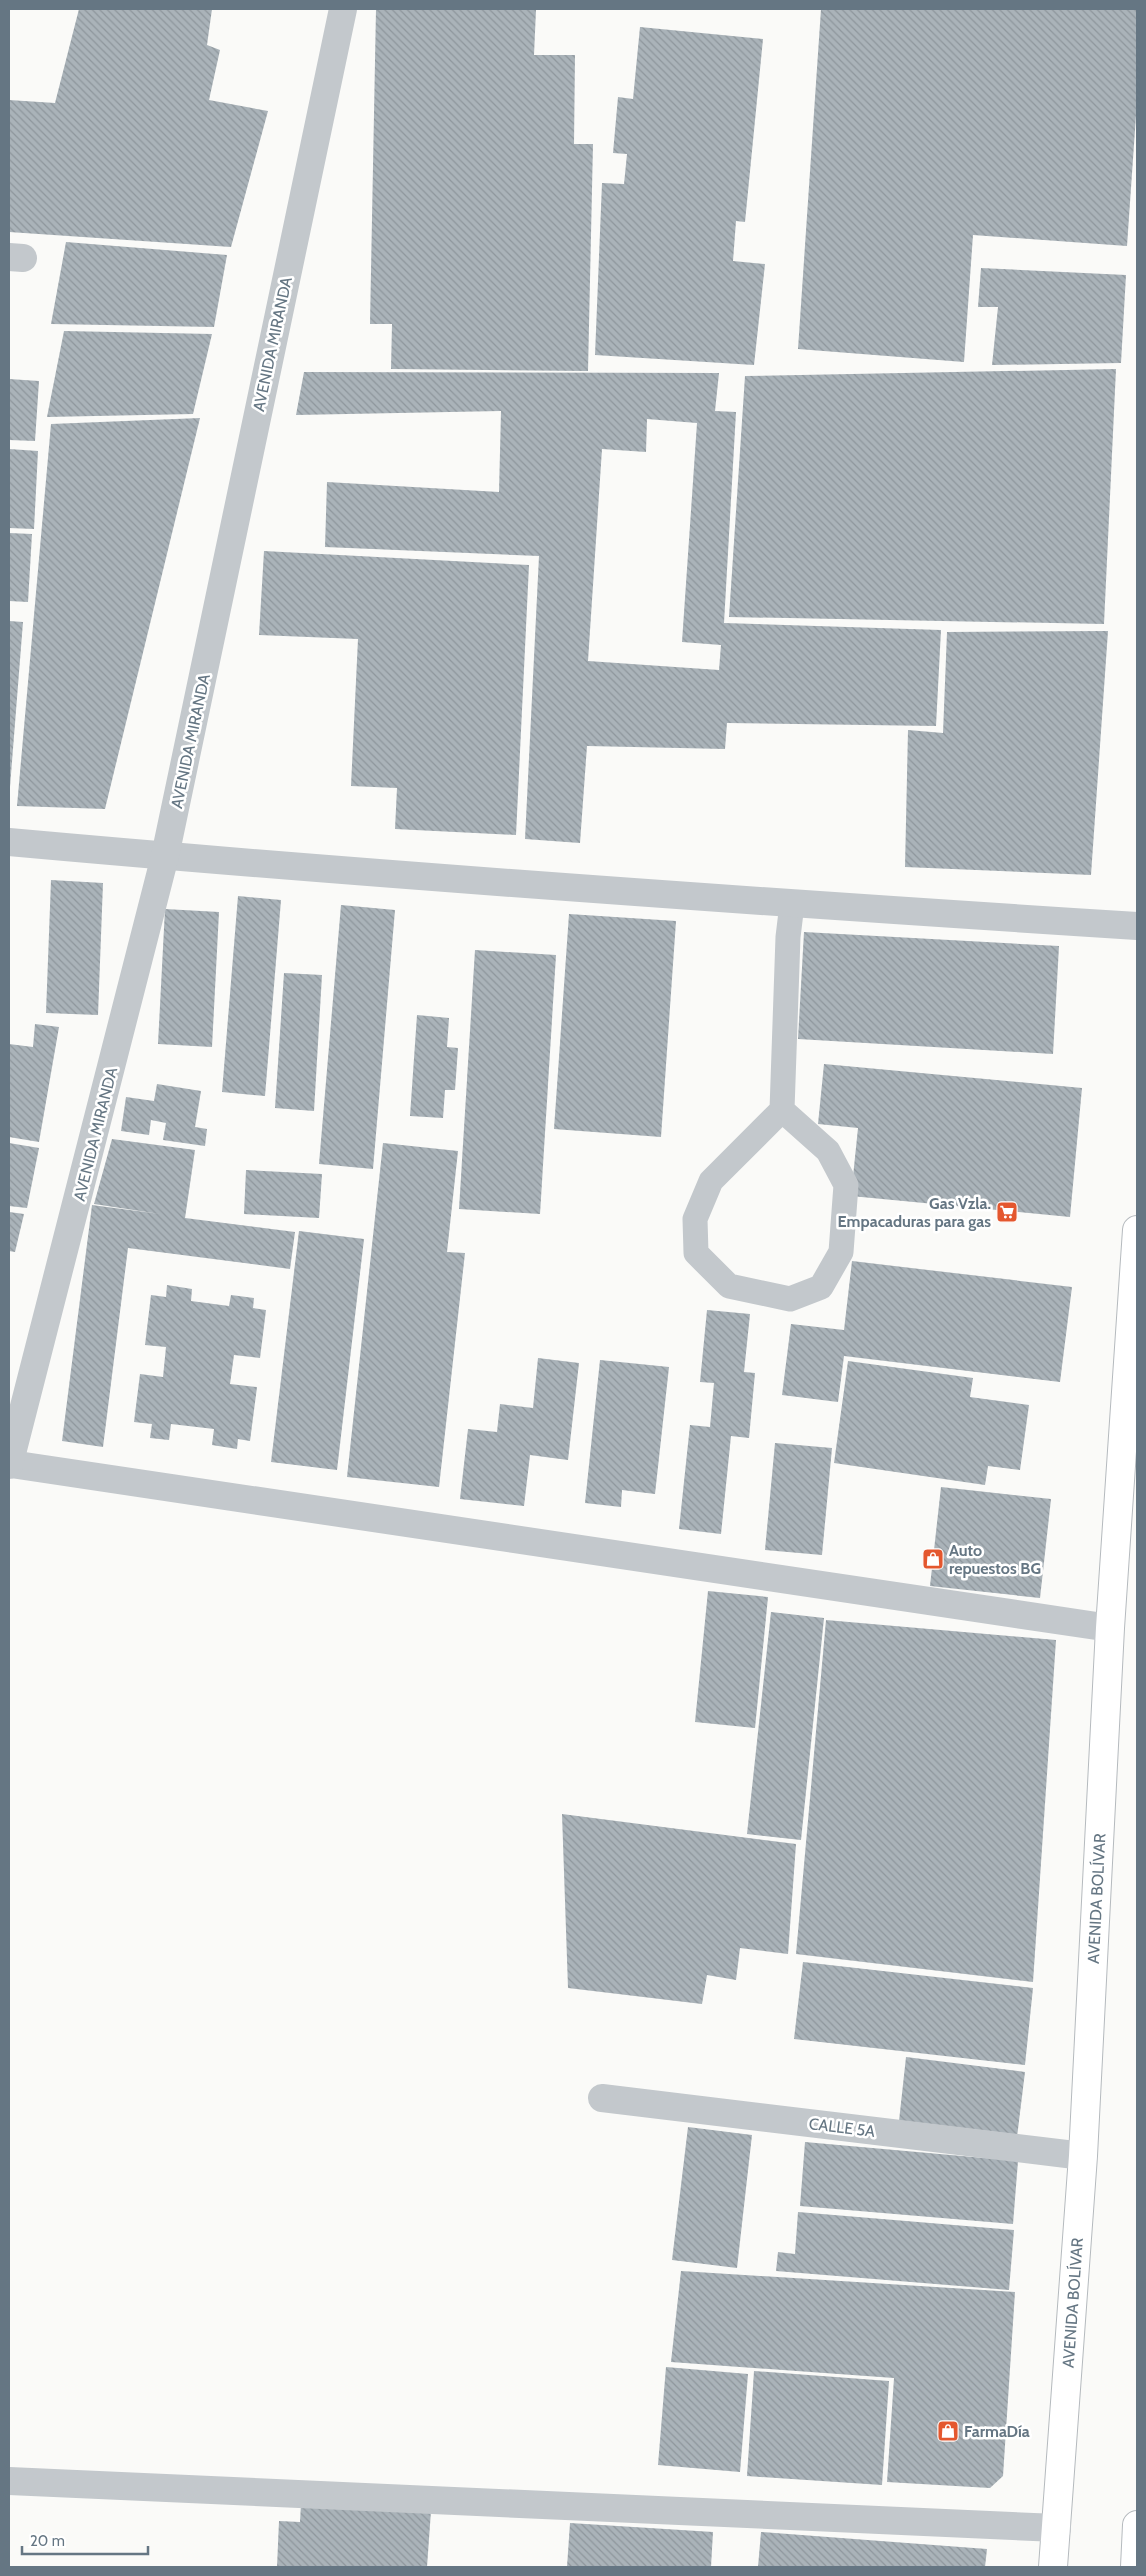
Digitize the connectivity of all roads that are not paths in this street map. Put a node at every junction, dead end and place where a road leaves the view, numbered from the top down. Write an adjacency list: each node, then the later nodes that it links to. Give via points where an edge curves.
1 (342, 9): 3 (street, AVENIDA MIRANDA)
2 (9, 842): 3 (street)
3 (165, 856): 4 (street); 8 (street, AVENIDA MIRANDA)
4 (792, 904): 5 (street); 6 (lane, via 787,946)
5 (1137, 926)
6 (782, 1110): 6 (lane, via 711,1181 694,1219 696,1253 728,1286 790,1299 821,1286 841,1252 846,1185 828,1151)
7 (1137, 1230): 9 (main road, AVENIDA BOLÍVAR)
8 (10, 1465): 9 (street)
9 (1110, 1628): 11 (main road, AVENIDA BOLÍVAR)
10 (602, 2098): 11 (street, CALLE 5A)
11 (1083, 2156): 14 (main road, AVENIDA BOLÍVAR)
12 (9, 2480): 14 (street)
13 (1137, 2525): 16 (main road)
14 (1057, 2528): 15 (main road, AVENIDA BOLÍVAR)
15 (1053, 2567)
16 (1135, 2567)

